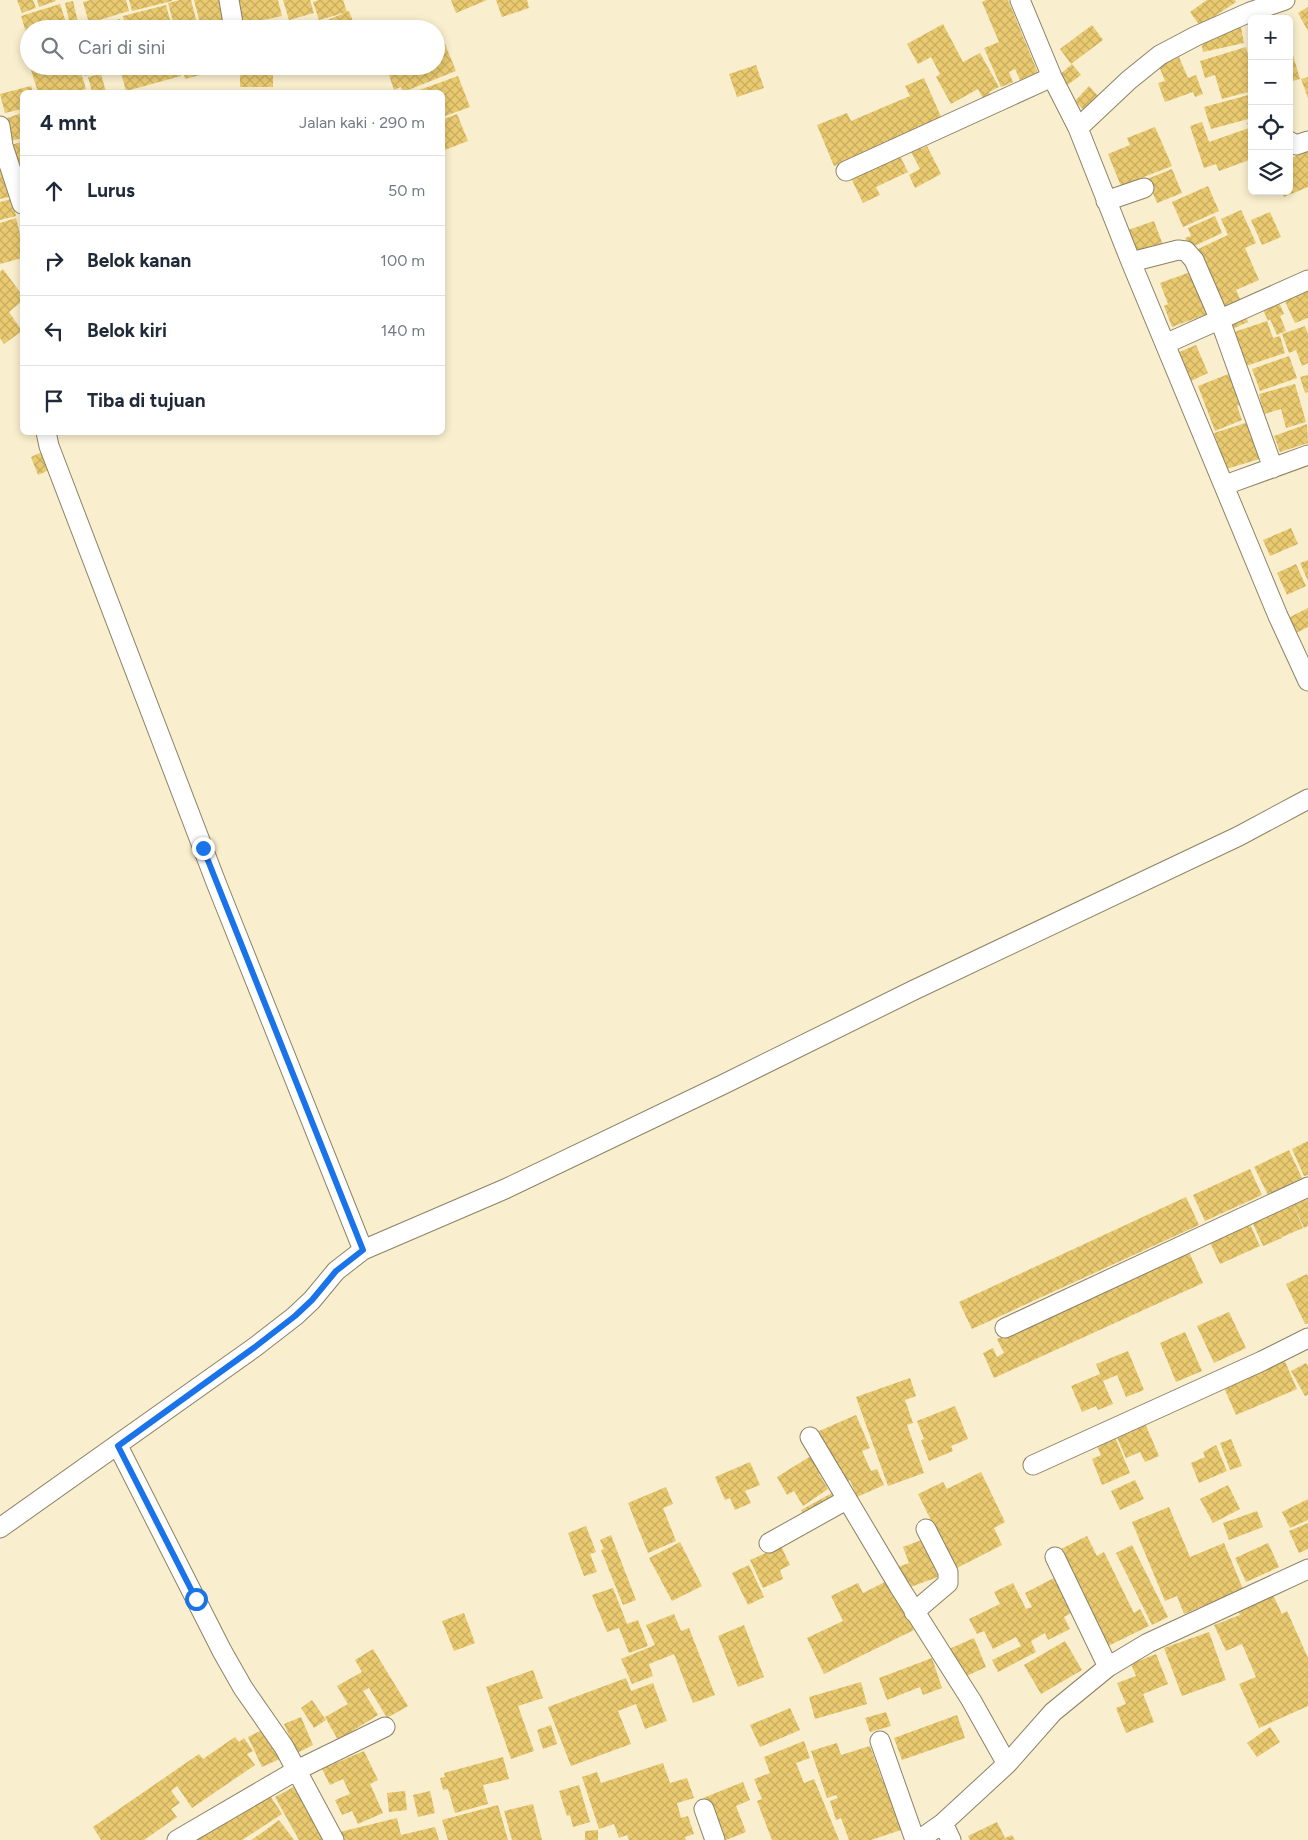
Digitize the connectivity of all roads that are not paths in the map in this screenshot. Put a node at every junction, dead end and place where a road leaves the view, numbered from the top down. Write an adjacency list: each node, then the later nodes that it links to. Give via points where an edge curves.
1 (230, 0): 6 (street)
2 (1020, 0): 7 (street)
3 (1285, 0): 4 (street)
4 (1253, 15)
5 (1248, 17): 8 (street, via 1196,36 1160,55)
6 (233, 20)
7 (1052, 77): 8 (street); 12 (street)
8 (1075, 122): 15 (street)
9 (0, 126): 14 (street)
10 (1308, 141): 11 (street)
11 (1293, 144)
12 (846, 170)
13 (1144, 188): 15 (street)
14 (20, 198)
15 (1106, 200): 16 (street)
16 (1131, 262): 18 (street, via 1178,250 1186,251 1194,260); 19 (street)
17 (1308, 280): 18 (street)
18 (1220, 320): 19 (street); 22 (street)
19 (1165, 344): 23 (street)
20 (47, 435): 27 (street, via 214,876)
21 (1308, 455): 22 (street)
22 (1273, 468): 23 (street)
23 (1225, 485): 24 (street)
24 (1308, 681)
25 (1308, 799): 27 (street, via 1239,836 532,1176)
26 (1308, 1186): 28 (street)
27 (363, 1250): 31 (street, via 336,1271 295,1316)
28 (1005, 1328)
29 (1308, 1338): 32 (street)
30 (810, 1437): 33 (street)
31 (118, 1446): 34 (street); 44 (street, via 222,1650)
32 (1033, 1465)
33 (846, 1500): 36 (street); 39 (street)
34 (0, 1528)
35 (926, 1528): 39 (street, via 948,1572 948,1584)
36 (769, 1543)
37 (1055, 1557): 40 (street)
38 (1308, 1569): 40 (street, via 1148,1643)
39 (914, 1612): 43 (street, via 971,1700)
40 (1108, 1667): 43 (street, via 1053,1712)
41 (385, 1726): 44 (street)
42 (880, 1741): 50 (street)
43 (1007, 1764): 46 (street)
44 (296, 1770): 47 (street); 48 (street)
45 (704, 1809): 49 (street)
46 (947, 1832): 50 (street)
47 (177, 1840)
48 (334, 1840)
49 (715, 1840)
50 (917, 1840)

